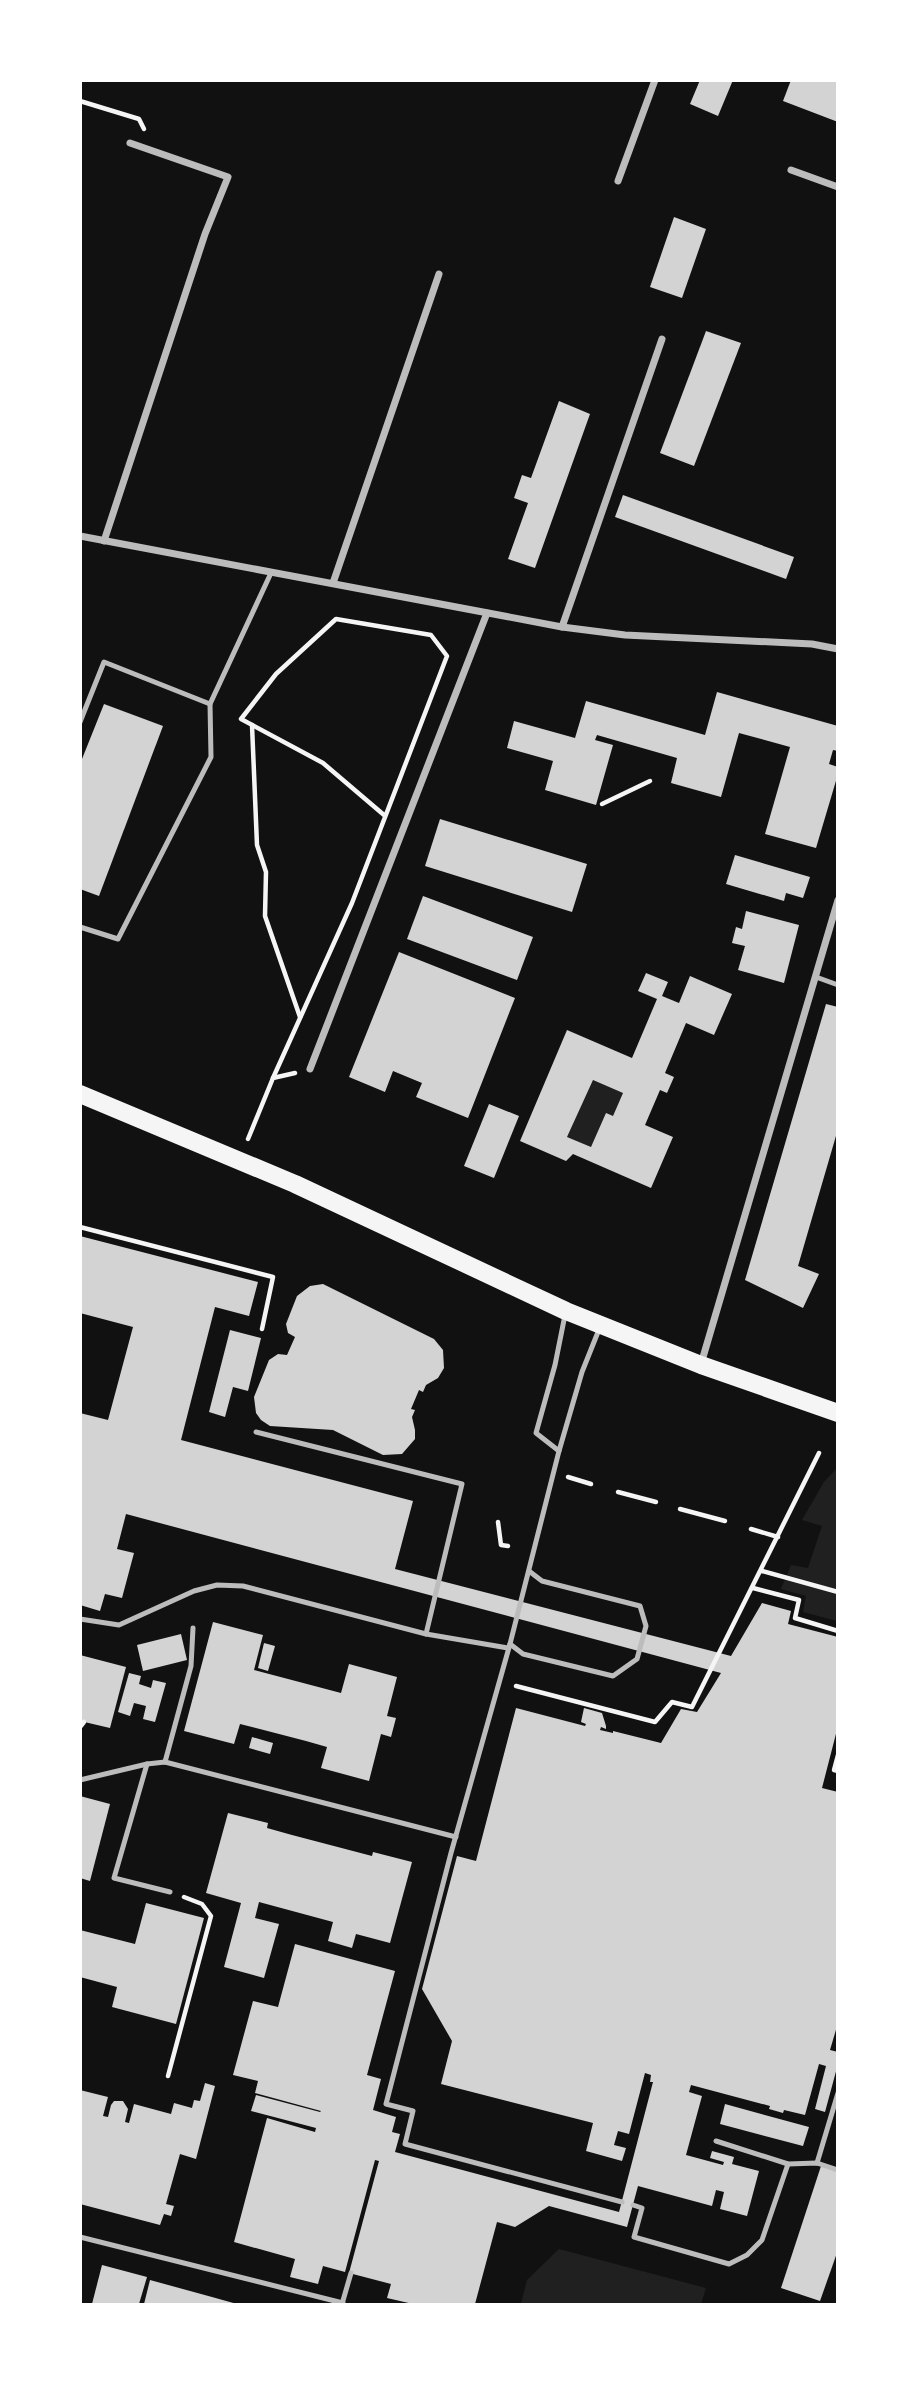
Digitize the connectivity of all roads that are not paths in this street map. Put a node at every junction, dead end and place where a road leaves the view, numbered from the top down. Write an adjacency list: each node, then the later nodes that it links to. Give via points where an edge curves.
1 (655, 80): 4 (street)
2 (130, 143): 9 (street, via 229,177 205,234)
3 (791, 170): 5 (street)
4 (618, 181)
5 (838, 187)
6 (439, 274): 11 (street)
7 (662, 339): 13 (street)
8 (80, 536): 9 (street)
9 (104, 541): 10 (street)
10 (271, 573): 11 (street); 15 (lane)
11 (333, 583): 12 (street)
12 (487, 613): 13 (street); 21 (street)
13 (562, 627): 14 (street)
14 (838, 649)
15 (210, 704): 16 (lane, via 104,662); 18 (lane, via 211,757 118,939)
16 (80, 722)
17 (838, 900): 19 (street)
18 (80, 928)
19 (816, 977): 20 (lane); 25 (street)
20 (838, 985)
21 (310, 1069)
22 (80, 1094): 23 (main road, via 239,1160)
23 (566, 1311): 24 (main road); 28 (lane, via 536,1433)
24 (601, 1324): 25 (main road); 28 (lane)
25 (701, 1365): 26 (main road)
26 (838, 1413)
27 (256, 1432): 32 (lane, via 462,1484)
28 (559, 1451): 29 (lane)
29 (529, 1571): 33 (lane); 33 (lane, via 542,1581 640,1606 646,1626 637,1659 613,1676 523,1654)
30 (80, 1619): 32 (lane, via 119,1625 217,1585 243,1587)
31 (193, 1628): 34 (lane, via 191,1666)
32 (426, 1634): 33 (lane)
33 (509, 1646): 37 (lane)
34 (165, 1762): 35 (lane); 37 (lane)
35 (147, 1764): 36 (lane); 38 (lane, via 114,1878)
36 (80, 1780)
37 (456, 1837): 44 (lane, via 386,2104 413,2111 405,2144)
38 (170, 1892)
39 (838, 2093): 41 (lane)
40 (716, 2141): 42 (lane)
41 (817, 2162): 42 (lane); 43 (lane)
42 (788, 2164): 45 (lane, via 762,2240 729,2264 634,2237 642,2208)
43 (838, 2170)
44 (622, 2203)
45 (633, 2205)
46 (80, 2237): 48 (lane)
47 (351, 2273): 48 (lane)
48 (343, 2304)

